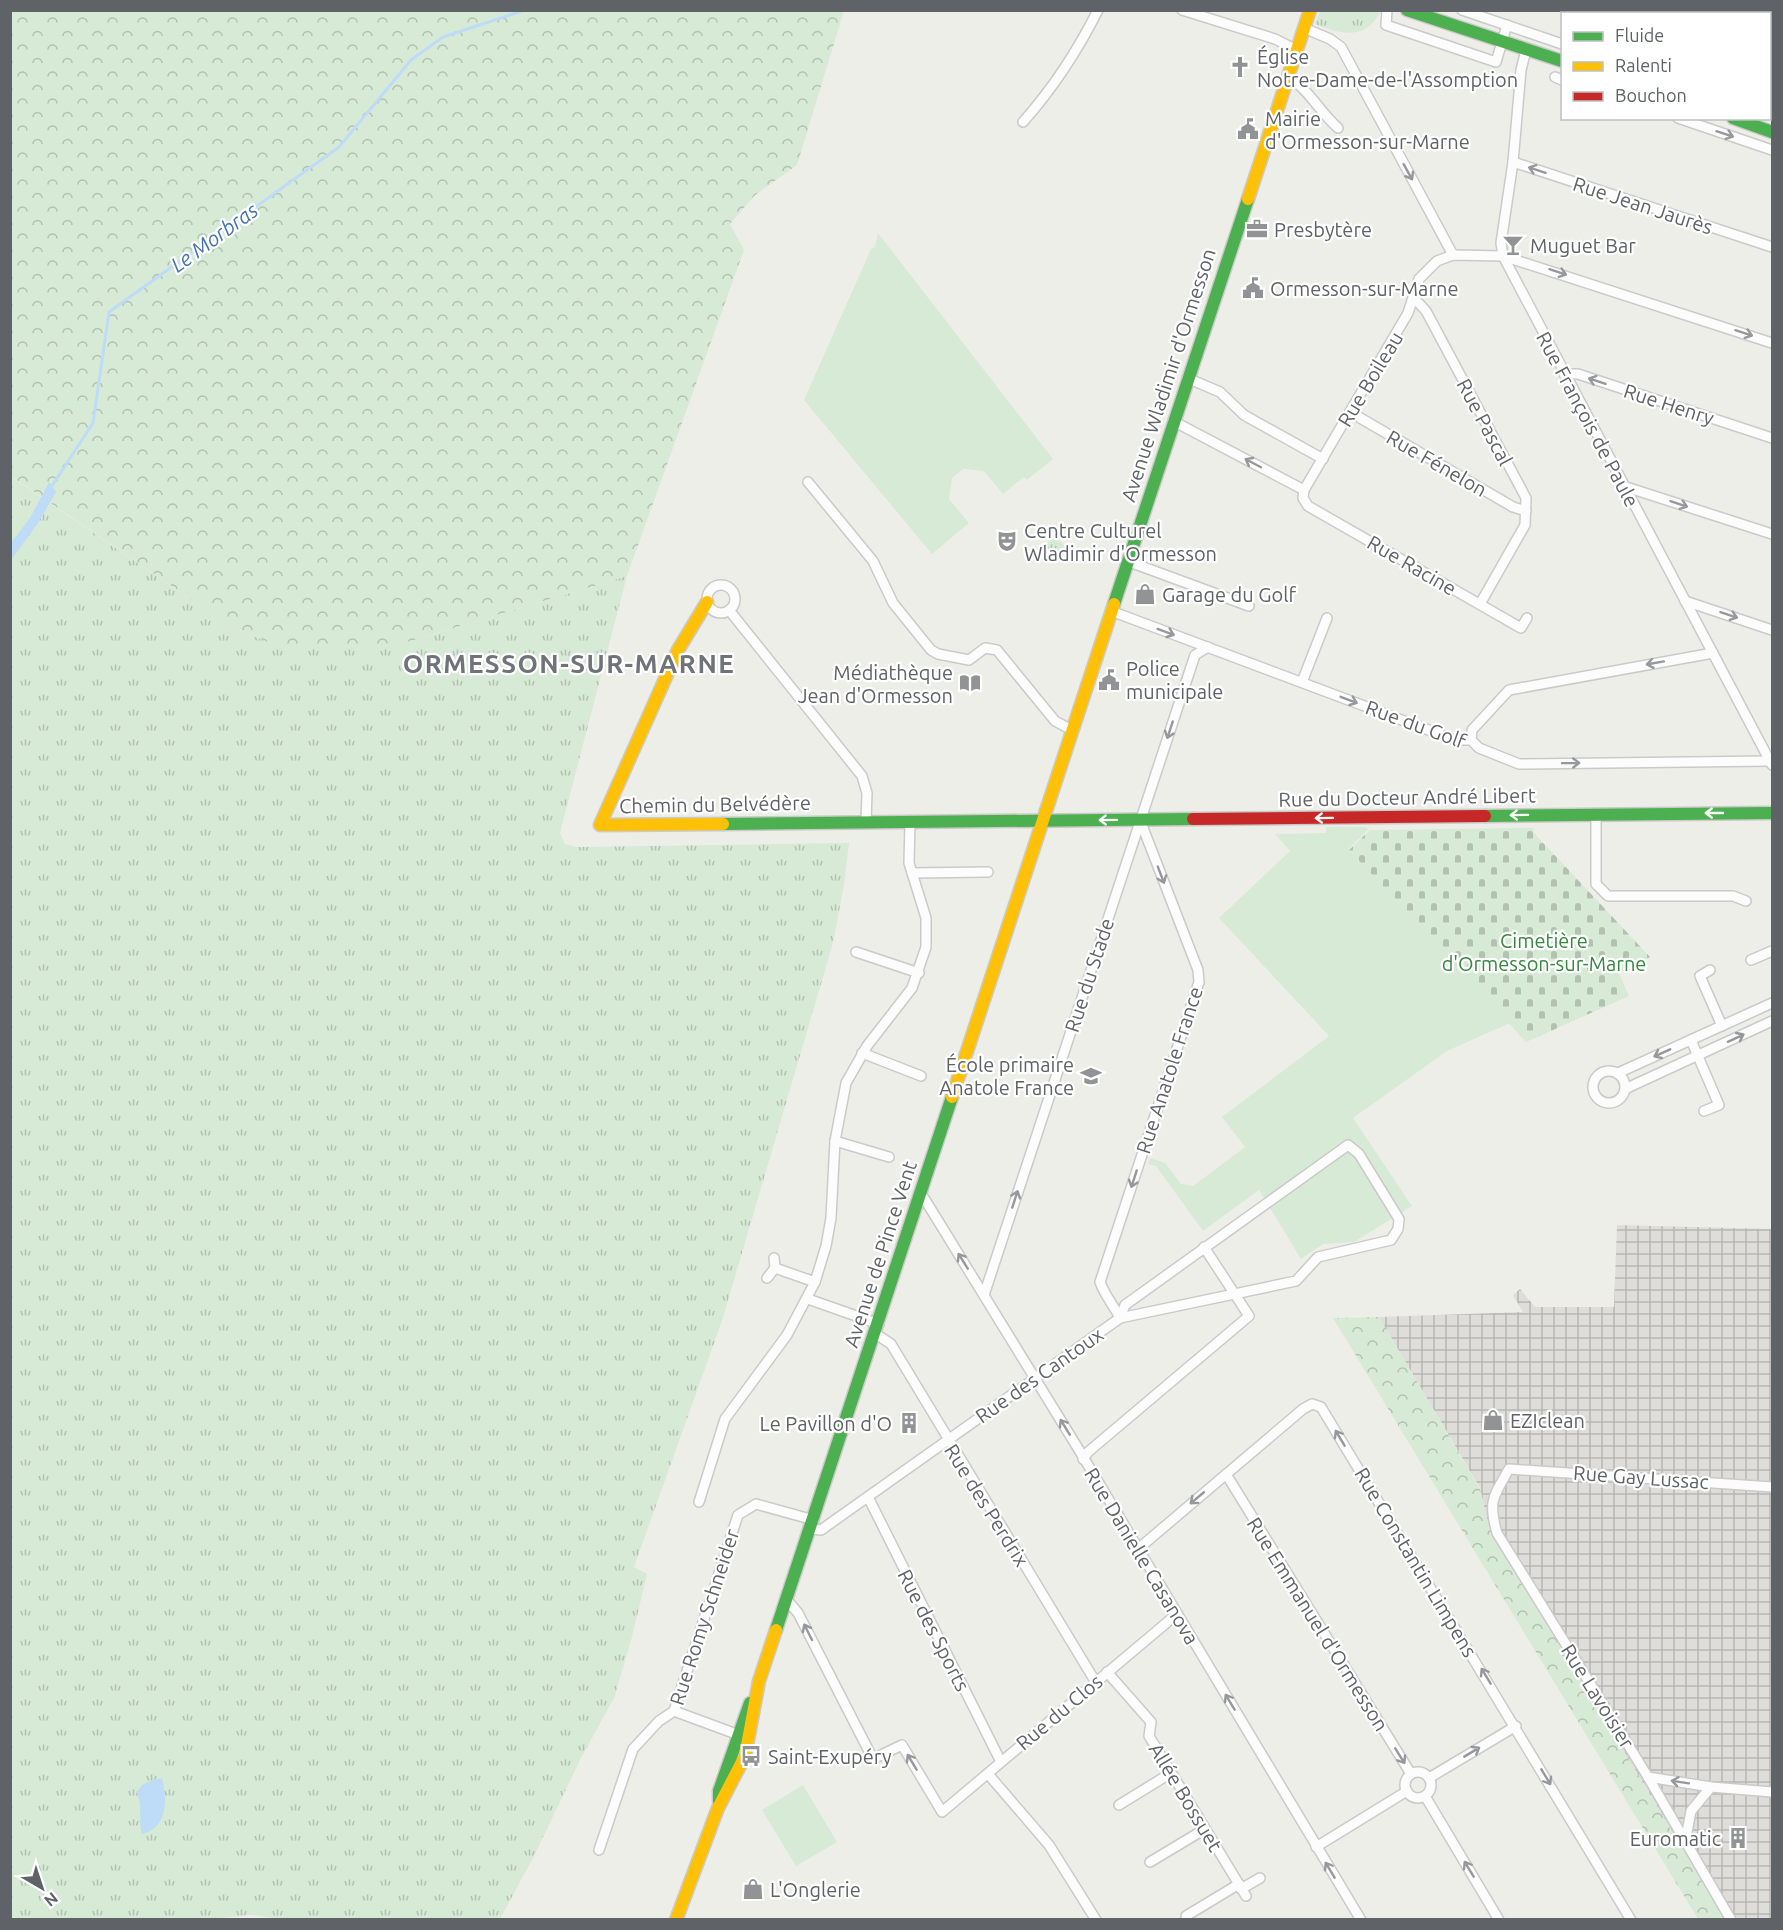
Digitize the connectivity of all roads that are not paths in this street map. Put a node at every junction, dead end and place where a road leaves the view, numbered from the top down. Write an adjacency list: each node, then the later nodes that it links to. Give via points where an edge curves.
1 (1098, 10): 17 (street, via 1052,89)
2 (1182, 10): 11 (street, via 1275,39)
3 (1310, 10): 8 (main road, Avenue Wladimir d'Ormesson)
4 (1387, 10): 9 (street, via 1386,26 1496,62)
5 (1407, 10): 9 (main road)
6 (1462, 10): 7 (street)
7 (1507, 25): 9 (street); 10 (street)
8 (1304, 28): 11 (main road, Avenue Wladimir d'Ormesson); 24 (street, one-way to 24, via 1341,47)
9 (1503, 42): 12 (main road)
10 (1561, 43)
11 (1297, 50): 14 (main road, Avenue Wladimir d'Ormesson)
12 (1526, 50): 13 (main road); 22 (street, Rue François de Paule)
13 (1561, 60)
14 (1288, 76): 19 (street); 29 (main road, Avenue Wladimir d'Ormesson)
15 (1689, 120): 18 (street)
16 (1739, 120): 20 (main road)
17 (1023, 122)
18 (1706, 123): 21 (street, one-way to 21)
19 (1338, 128)
20 (1773, 132)
21 (1773, 150)
22 (1513, 162): 23 (street, Rue Jean Jaurès, one-way to 22); 25 (street, Rue François de Paule, via 1501,243)
23 (1773, 247)
24 (1453, 255): 25 (street); 26 (street, via 1437,261 1425,272)
25 (1503, 256): 27 (street, one-way to 27); 28 (street, Rue François de Paule)
26 (1414, 298): 30 (street, Rue Boileau); 37 (street, Rue Pascal, via 1426,311 1526,498)
27 (1773, 343)
28 (1564, 374): 32 (street, Rue Henry, one-way to 28, via 1578,374); 35 (street, Rue François de Paule)
29 (1188, 378): 31 (main road, Avenue Wladimir d'Ormesson); 33 (street, via 1220,392 1244,414)
30 (1350, 412): 33 (street, Rue Boileau); 37 (street, Rue Fénelon)
31 (1173, 421): 36 (street, Rue Racine, one-way to 31); 39 (main road, Avenue Wladimir d'Ormesson)
32 (1773, 438)
33 (1323, 459): 36 (street)
34 (808, 482): 54 (street, via 873,561 893,603 931,650 969,660 985,648 997,650 1055,721)
35 (1623, 486): 38 (street, one-way to 38); 40 (street, Rue François de Paule)
36 (1304, 490): 42 (street, Rue Racine, via 1308,506)
37 (1526, 511): 42 (street, via 1524,525)
38 (1773, 534)
39 (1127, 561): 43 (street); 45 (main road, Avenue Wladimir d'Ormesson)
40 (1685, 601): 48 (street, one-way to 48); 51 (street, Rue François de Paule)
41 (707, 602): 44 (street, via 716,612); 44 (street, via 714,587 729,588 734,601); 62 (main road, Chemin du Belvédère, via 678,650 600,825)
42 (1480, 604): 47 (street, Rue Racine, via 1521,628)
43 (1249, 606)
44 (729, 610): 62 (street, via 862,776 867,793)
45 (1111, 611): 49 (street, Rue du Golf, one-way to 49); 54 (main road, Avenue Wladimir d'Ormesson)
46 (1327, 618): 53 (street)
47 (1527, 618)
48 (1773, 630)
49 (1189, 640): 50 (street, Rue du Golf); 52 (street)
50 (1208, 647): 52 (street); 53 (street, Rue du Golf)
51 (1713, 653): 55 (street, one-way to 55, via 1509,690 1472,730); 56 (street, Rue François de Paule)
52 (1195, 655): 59 (street, Rue du Stade, one-way to 59)
53 (1302, 682): 55 (street, Rue du Golf, one-way to 55, via 1455,740)
54 (1072, 730): 61 (main road, Avenue Wladimir d'Ormesson)
55 (1471, 740): 56 (street, Rue du Golf, one-way to 56, via 1479,748 1519,764)
56 (1771, 763)
57 (1773, 813): 58 (main road, Rue du Docteur André Libert, one-way to 58)
58 (1596, 814): 59 (main road, Rue du Docteur André Libert, one-way to 59); 65 (street, via 1596,884 1608,896 1733,896)
59 (1140, 820): 61 (main road, Rue du Docteur André Libert, one-way to 61); 90 (street, Rue du Stade, one-way to 59); 92 (street, Rue Anatole France, one-way to 92, via 1198,970 1199,982 1100,1282 1106,1299 1113,1303)
60 (910, 821): 61 (main road, Chemin du Belvédère); 62 (main road, Chemin du Belvédère); 64 (street)
61 (1042, 821): 83 (main road, Avenue de Pince Vent)
62 (866, 822)
63 (988, 872): 64 (street)
64 (912, 873): 70 (street, via 926,918 926,946)
65 (1746, 901)
66 (856, 952): 70 (street)
67 (1772, 954): 68 (street)
68 (1751, 960)
69 (1710, 970): 73 (street, via 1700,976)
70 (919, 973): 75 (street, via 912,988)
71 (1773, 1003): 73 (street)
72 (1773, 1021): 76 (street, one-way to 72)
73 (1722, 1026): 74 (street)
74 (1690, 1041): 76 (street); 77 (street, one-way to 77)
75 (862, 1053): 78 (street); 81 (street, via 846,1083)
76 (1697, 1056): 79 (street); 80 (street, via 1719,1105)
77 (1618, 1073): 79 (street); 79 (street, via 1598,1075 1593,1091 1608,1103 1619,1100)
78 (921, 1076)
79 (1625, 1089)
80 (1704, 1111)
81 (835, 1141): 82 (street); 88 (street, via 831,1218)
82 (889, 1157)
83 (919, 1196): 90 (street, Rue Danielle Casanova, one-way to 83, via 924,1198); 93 (main road, Avenue de Pince Vent)
84 (1204, 1247): 89 (street); 89 (street, via 1348,1145 1359,1154 1399,1219 1391,1240 1318,1257 1296,1281); 92 (street, via 1125,1305)
85 (774, 1258): 86 (street)
86 (775, 1268): 87 (street); 88 (street)
87 (767, 1278)
88 (815, 1282): 91 (street)
89 (1234, 1294): 92 (street); 96 (street, via 1249,1316)
90 (984, 1295): 94 (street, Rue Danielle Casanova)
91 (808, 1299): 93 (street); 101 (street, via 772,1358 732,1406 715,1446)
92 (1120, 1318): 94 (street, Rue des Cantoux)
93 (877, 1329): 95 (street, Rue des Perdrix, via 891,1344); 102 (main road, Avenue de Pince Vent)
94 (1035, 1378): 95 (street, Rue des Cantoux); 96 (street, Rue Danielle Casanova, one-way to 94)
95 (948, 1441): 100 (street, Rue des Cantoux); 107 (street, Rue des Perdrix)
96 (1083, 1460): 103 (street, Rue Danielle Casanova)
97 (1509, 1469): 99 (street, Rue Gay Lussac); 116 (street, Rue Lavoisier, via 1490,1510 1497,1533)
98 (1226, 1474): 103 (street, Rue Constantin Limpens, one-way to 103); 110 (street, Rue Constantin Limpens, one-way to 98, via 1321,1407 1312,1404 1303,1408); 115 (street, Rue Emmanuel d'Ormesson, one-way to 115)
99 (1773, 1487)
100 (868, 1497): 102 (street, Rue des Cantoux, via 821,1530); 112 (street, Rue des Sports)
101 (699, 1502)
102 (812, 1524): 104 (main road, Avenue de Pince Vent); 109 (street, Rue Romy Schneider, via 756,1504 738,1515)
103 (1138, 1549): 105 (street, Rue Danielle Casanova)
104 (787, 1600): 108 (main road, Avenue de Pince Vent); 114 (street, Rue du Clos, one-way to 104, via 942,1812 902,1745 873,1759 798,1613)
105 (1177, 1614): 106 (street, Rue du Clos); 126 (street, Rue Danielle Casanova, one-way to 105)
106 (1107, 1672): 107 (street, Rue du Clos); 113 (street, Allée Bossuet, via 1151,1722 1149,1736)
107 (1095, 1681): 112 (street, Rue du Clos, via 1043,1730)
108 (755, 1698): 111 (main road, Avenue de Pince Vent); 123 (main road, Avenue de Pince Vent, via 745,1756)
109 (674, 1711): 111 (street); 127 (street, Rue Romy Schneider, via 633,1749)
110 (1516, 1726): 117 (street, one-way to 110); 138 (street, Rue Constantin Limpens, one-way to 138)
111 (739, 1735): 123 (main road, Avenue de Pince Vent, via 719,1791)
112 (1001, 1762): 114 (street, Rue du Clos)
113 (1171, 1773): 122 (street); 124 (street, Allée Bossuet)
114 (988, 1774): 135 (street, via 1049,1845)
115 (1411, 1774): 117 (street, via 1422,1773); 119 (street, via 1405,1783)
116 (1648, 1777): 118 (street, one-way to 116); 139 (street, Rue Lavoisier)
117 (1429, 1778): 121 (street, via 1431,1785)
118 (1711, 1787): 120 (street); 125 (street, via 1691,1811)
119 (1407, 1791): 121 (street, via 1415,1798); 126 (street)
120 (1773, 1792)
121 (1425, 1796): 137 (street, one-way to 121)
122 (1119, 1805)
123 (718, 1808): 130 (main road, Avenue de Pince Vent)
124 (1205, 1828): 128 (street); 131 (street, Allée Bossuet)
125 (1688, 1832)
126 (1316, 1846): 136 (street, Rue Danielle Casanova, one-way to 126)
127 (599, 1850)
128 (1150, 1862)
129 (1260, 1878): 131 (street)
130 (687, 1889): 133 (main road, Avenue de Pince Vent); 134 (main road, Avenue de Pince Vent)
131 (1242, 1889): 132 (street)
132 (1186, 1916)
133 (666, 1920)
134 (676, 1920)
135 (1096, 1920)
136 (1361, 1920)
137 (1499, 1920)
138 (1631, 1920)
139 (1731, 1920)

